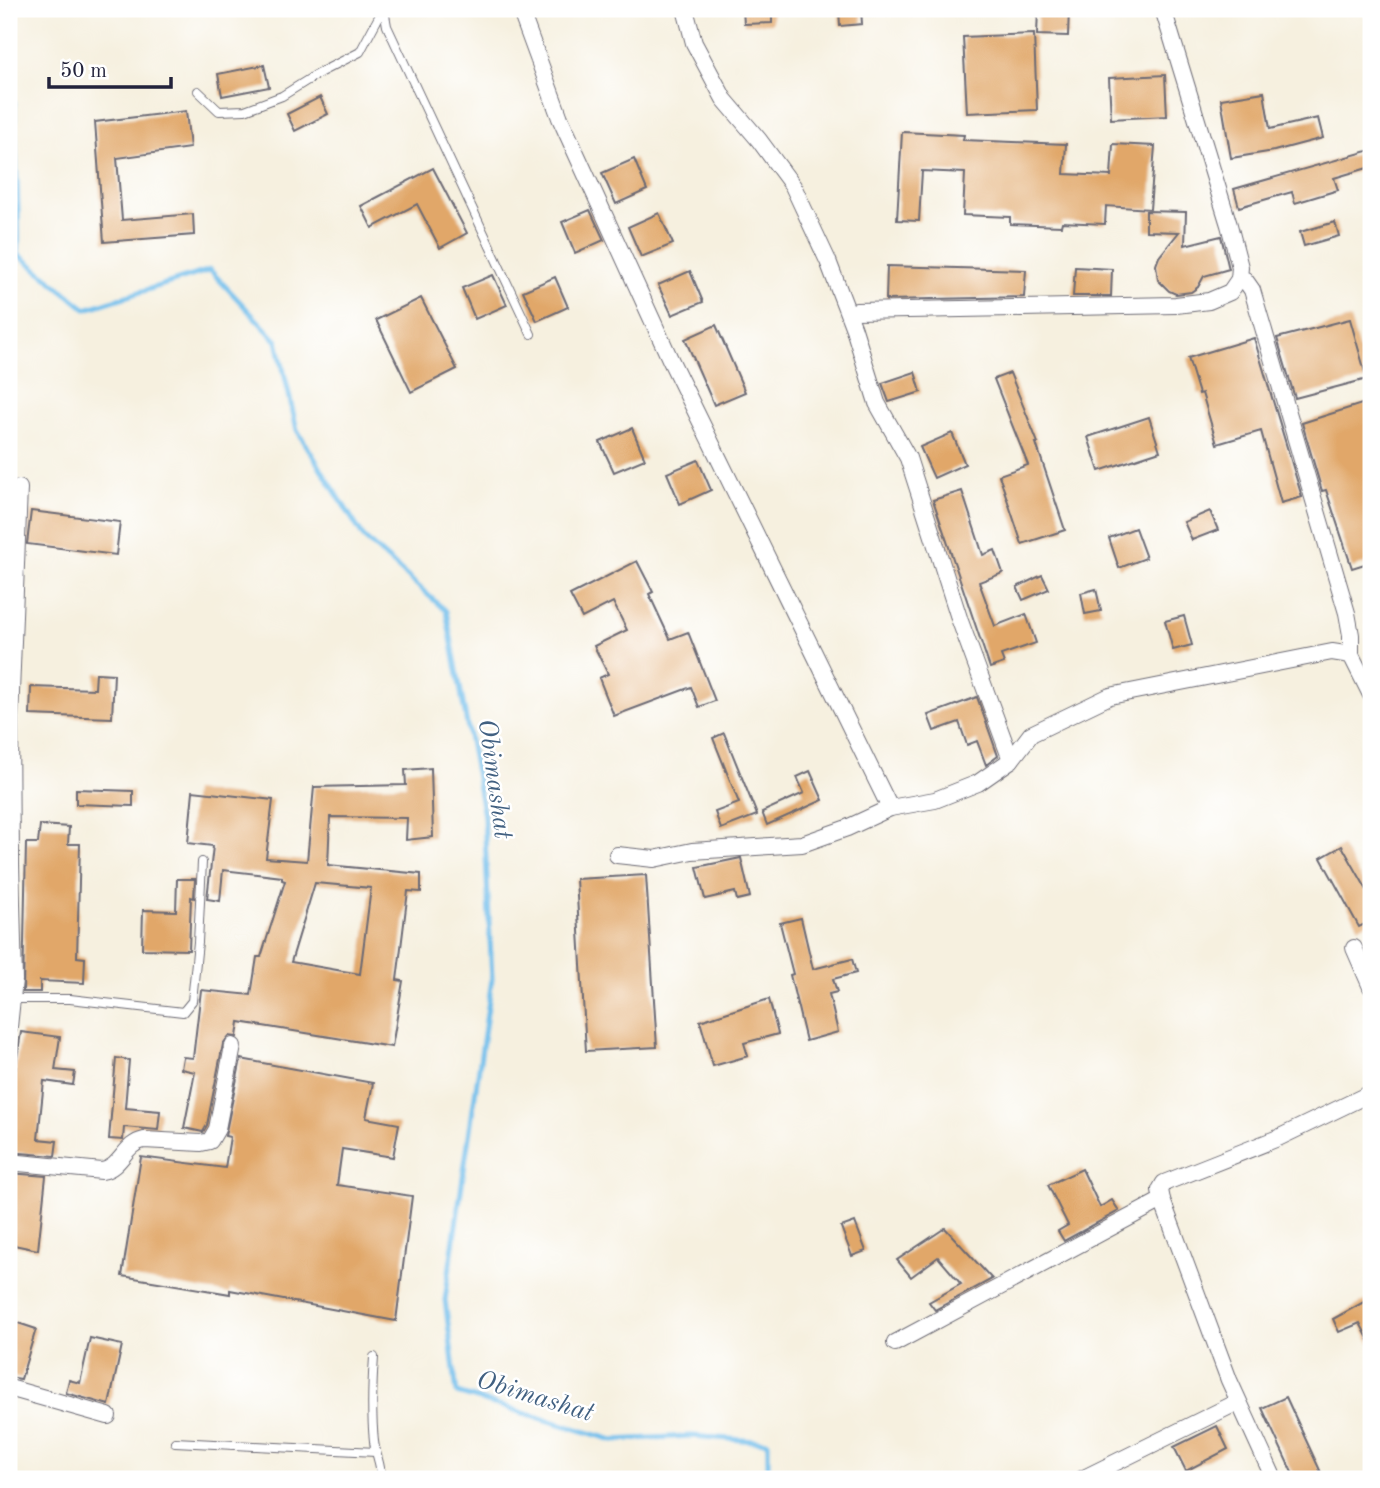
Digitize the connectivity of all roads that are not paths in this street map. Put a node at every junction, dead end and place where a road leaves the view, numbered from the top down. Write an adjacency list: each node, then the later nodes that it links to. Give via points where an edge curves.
1 (383, 9): 5 (lane, via 360,52 282,96 245,110 219,111); 8 (lane)
2 (520, 9): 13 (street, via 560,118 670,359)
3 (685, 9): 12 (street, via 694,43 724,99 793,186 828,261 877,403 908,458)
4 (1163, 9): 6 (street, via 1229,225)
5 (198, 91)
6 (1239, 279): 7 (street, via 1230,292 1209,301 1176,304); 10 (street, via 1245,280 1256,303 1347,613)
7 (856, 312)
8 (531, 334)
9 (19, 488): 16 (street, via 10,718)
10 (1351, 655): 11 (street); 12 (street, via 1332,652 1110,696 1031,734)
11 (1371, 695)
12 (1011, 760): 13 (street, via 978,783 935,800)
13 (890, 808): 14 (street, via 802,844 692,851 654,859)
14 (617, 855)
15 (202, 862): 19 (lane, via 192,1001 183,1012 70,999)
16 (10, 865): 19 (street)
17 (1354, 948): 18 (street)
18 (1371, 987)
19 (12, 999): 20 (street)
20 (9, 1027)
21 (233, 1046): 23 (street, via 217,1129 210,1141 135,1142 116,1165 102,1171)
22 (1371, 1093): 24 (street, via 1278,1138 1164,1183)
23 (9, 1162)
24 (1162, 1200): 25 (street); 28 (street)
25 (895, 1343)
26 (374, 1357): 31 (lane, via 370,1399)
27 (9, 1388): 29 (street)
28 (1238, 1402): 33 (street); 34 (street)
29 (108, 1416)
30 (174, 1442): 31 (lane)
31 (376, 1452): 32 (lane)
32 (381, 1479)
33 (1082, 1479)
34 (1274, 1479)

